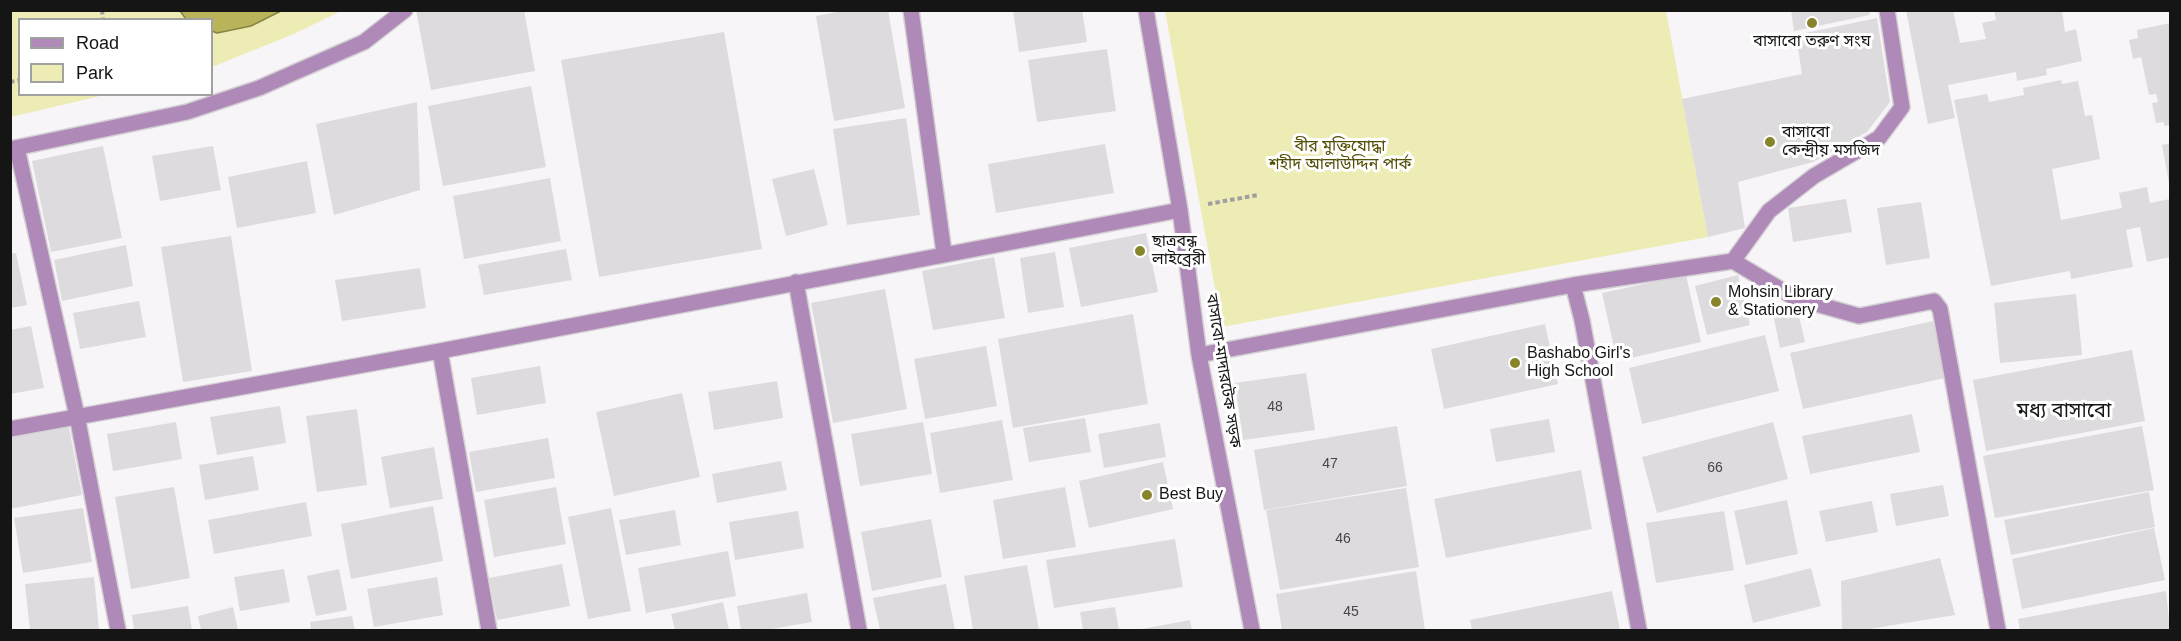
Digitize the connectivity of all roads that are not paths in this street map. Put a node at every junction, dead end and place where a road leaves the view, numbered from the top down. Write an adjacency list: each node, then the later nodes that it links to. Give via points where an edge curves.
1 (405, 10): 5 (street, via 364,42 259,88 187,112)
2 (911, 10): 7 (street)
3 (1146, 10): 6 (street, বাসাবো-মাদারটেক সড়ক)
4 (1887, 10): 8 (street, via 1902,106 1879,138 1814,176 1769,211)
5 (14, 148): 13 (street)
6 (1180, 210): 7 (street); 12 (street, বাসাবো-মাদারটেক সড়ক)
7 (944, 253): 9 (street)
8 (1733, 261): 10 (street); 20 (street, via 1795,298 1859,316 1934,301 1940,309)
9 (796, 282): 11 (street); 17 (street)
10 (1574, 285): 12 (street); 19 (street)
11 (440, 351): 13 (street); 16 (street)
12 (1199, 355): 18 (street, বাসাবো-মাদারটেক সড়ক)
13 (77, 417): 14 (street); 15 (street)
14 (10, 429)
15 (118, 630)
16 (489, 630)
17 (859, 630)
18 (1252, 630)
19 (1639, 630)
20 (1998, 630)

